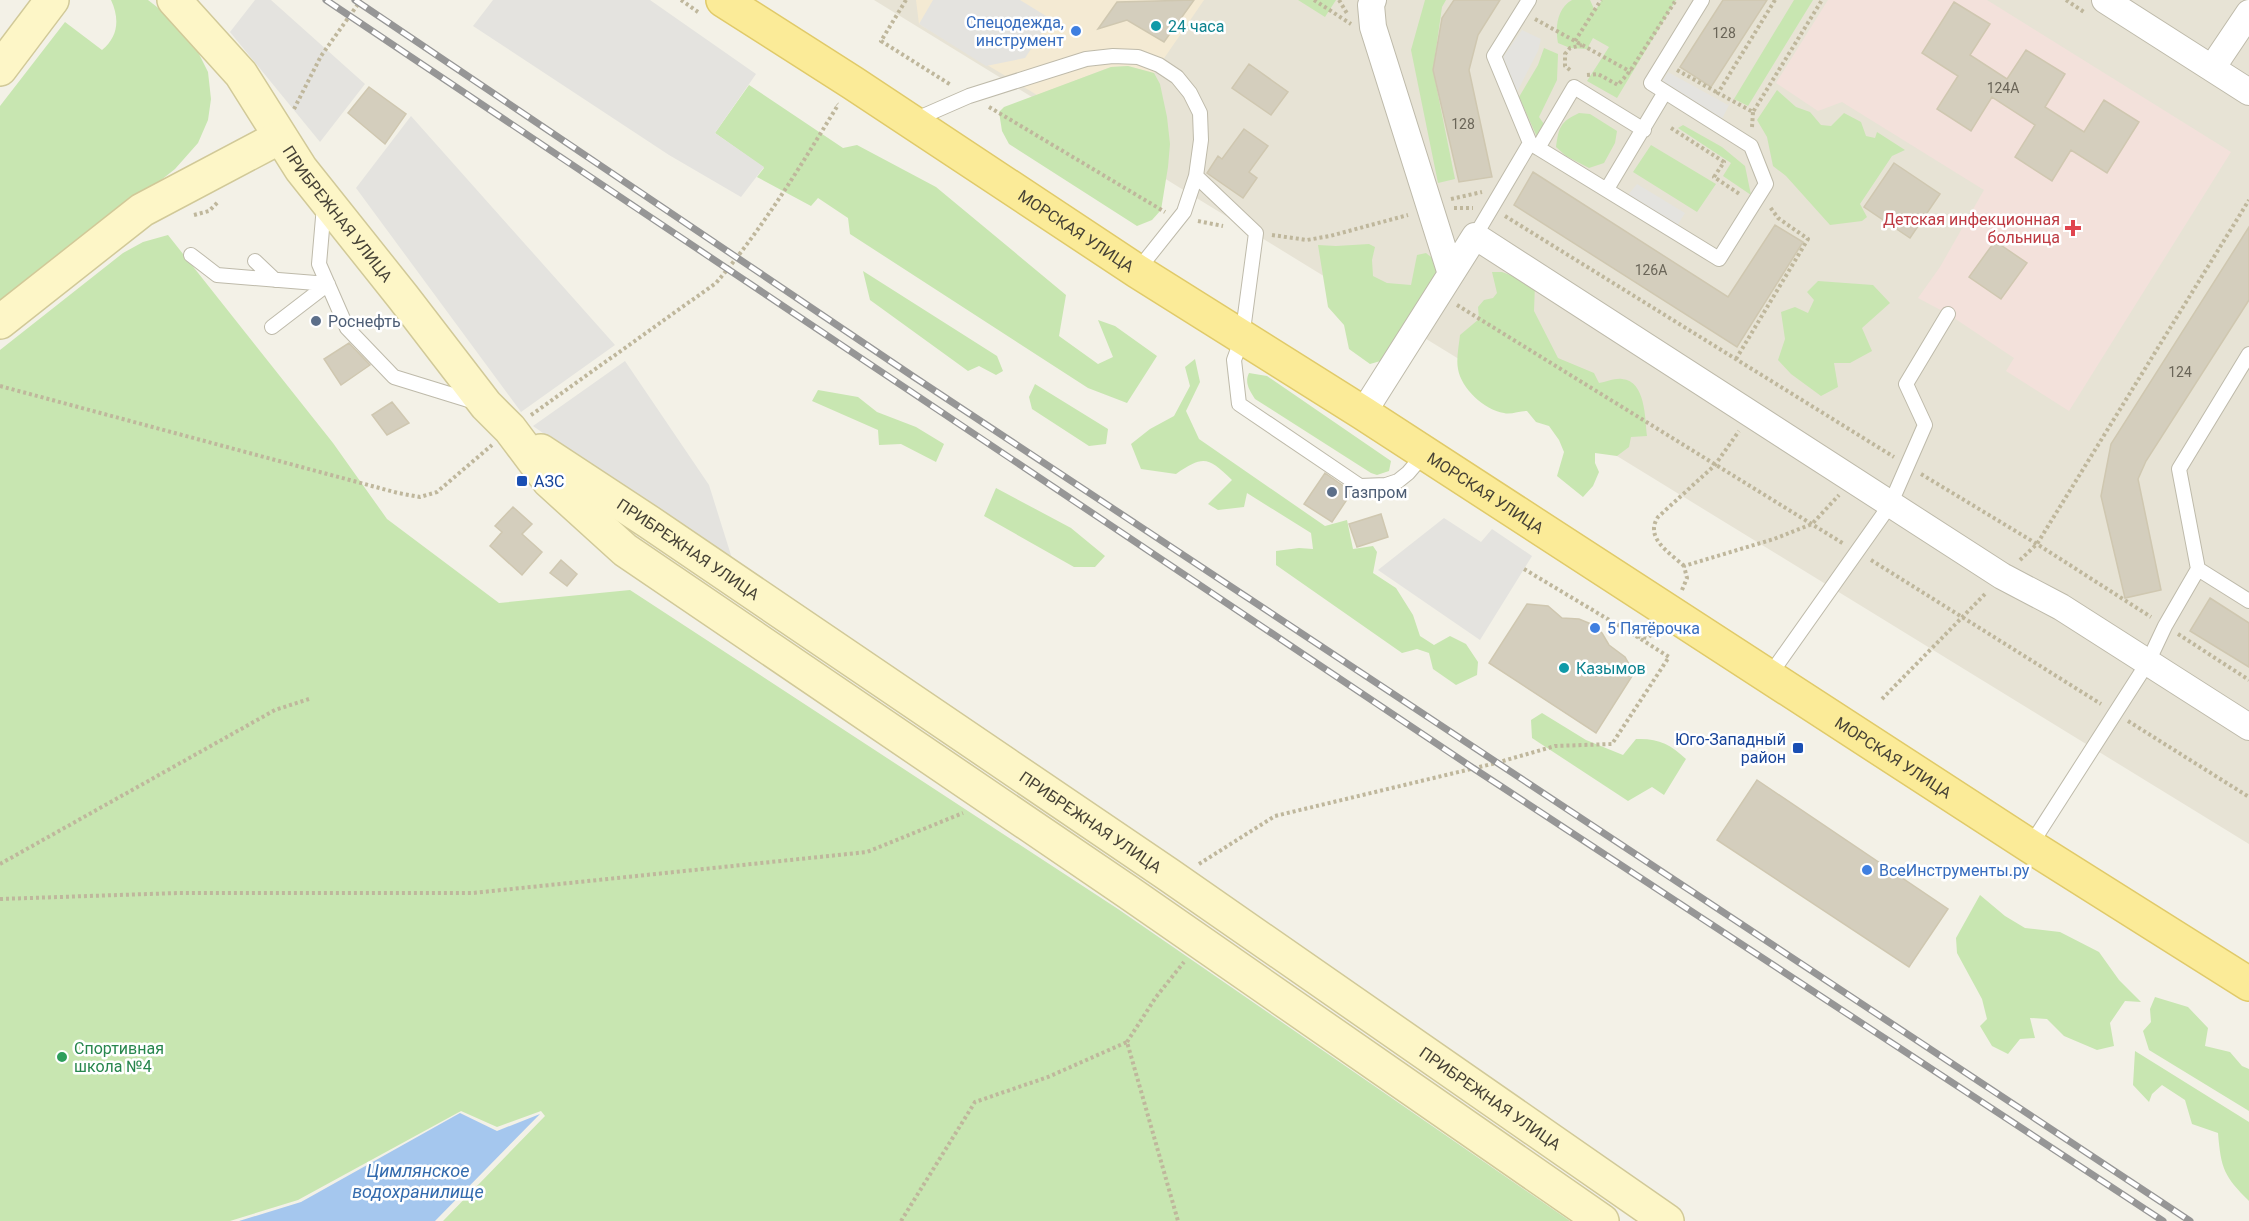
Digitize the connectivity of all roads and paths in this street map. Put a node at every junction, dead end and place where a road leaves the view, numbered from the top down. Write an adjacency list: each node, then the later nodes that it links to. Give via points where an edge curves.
1 (174, 0): 32 (main road, ПРИБРЕЖНАЯ УЛИЦА, via 241,74)
2 (361, 0): 20 (path)
3 (723, 0): 29 (main road, МОРСКАЯ УЛИЦА)
4 (906, 0): 27 (path, via 881,41)
5 (1314, 0): 16 (path)
6 (1373, 0): 41 (street, via 1373,27)
7 (1601, 0): 18 (path)
8 (1676, 0): 23 (path)
9 (1702, 0): 24 (lane)
10 (1775, 0): 11 (path, via 1718,93 1753,112)
11 (1822, 0)
12 (2105, 0): 21 (street)
13 (1525, 6): 18 (path); 33 (lane, via 1494,56)
14 (35, 7): 17 (main road); 22 (main road)
15 (2249, 13): 21 (street)
16 (1357, 28)
17 (0, 38)
18 (1575, 41): 19 (path)
19 (1582, 45): 23 (path); 23 (path, via 1565,54 1565,66 1577,76 1598,74 1618,85)
20 (321, 56)
21 (2212, 68): 26 (street)
22 (0, 69)
23 (1630, 72): 24 (path)
24 (1651, 83): 25 (lane)
25 (1665, 92): 31 (lane); 39 (lane, via 1751,146 1766,184)
26 (2249, 92)
27 (969, 96): 29 (lane); 34 (lane, via 1086,59 1138,57 1159,64 1177,77 1200,113 1202,140); 43 (path, via 1161,210)
28 (838, 105): 40 (path)
29 (909, 122): 50 (main road, МОРСКАЯ УЛИЦА)
30 (1671, 128): 39 (path, via 1724,162 1714,177)
31 (1644, 130): 33 (lane, via 1574,87); 35 (lane)
32 (280, 137): 37 (main road, ПРИБРЕЖНАЯ УЛИЦА); 55 (main road, via 142,210)
33 (1534, 145): 35 (lane); 42 (lane)
34 (1196, 176): 43 (lane); 45 (lane)
35 (1607, 189): 39 (lane, via 1719,259)
36 (1483, 192): 41 (path)
37 (325, 200): 53 (lane, via 319,264); 60 (main road, ПРИБРЕЖНАЯ УЛИЦА)
38 (2249, 200): 68 (path)
39 (1754, 203): 44 (path)
40 (777, 204)
41 (1439, 204): 42 (path); 45 (path, via 1307,240); 51 (street)
42 (1493, 208): 46 (lane); 59 (path)
43 (1181, 218): 45 (path); 50 (lane)
44 (1778, 218)
45 (1256, 233): 57 (lane)
46 (1475, 236): 51 (street); 62 (street)
47 (1808, 239): 59 (path)
48 (191, 255): 52 (lane, via 217,275)
49 (255, 261): 52 (lane)
50 (1137, 271): 57 (main road, МОРСКАЯ УЛИЦА)
51 (1451, 274): 61 (street)
52 (275, 280): 53 (lane)
53 (328, 284): 56 (lane); 60 (lane, via 347,328 394,377)
54 (1948, 314): 64 (lane, via 1906,384 1925,425)
55 (0, 322)
56 (272, 327)
57 (1242, 338): 61 (main road, МОРСКАЯ УЛИЦА); 63 (lane, via 1234,360 1239,404 1348,480 1360,486 1398,481)
58 (2249, 354): 71 (lane, via 2179,470)
59 (1736, 359): 64 (path)
60 (486, 405): 67 (main road, ПРИБРЕЖНАЯ УЛИЦА, via 510,429 567,469)
61 (1363, 413): 63 (main road, МОРСКАЯ УЛИЦА)
62 (1751, 414): 65 (street); 69 (path, via 1715,465 1653,524 1657,541)
63 (1425, 453): 74 (main road, МОРСКАЯ УЛИЦА)
64 (1908, 466): 66 (lane); 68 (path)
65 (1853, 481): 66 (street); 69 (path, via 1812,524)
66 (1890, 505): 72 (street); 78 (lane)
67 (634, 532): 87 (main road, ПРИБРЕЖНАЯ УЛИЦА); 87 (main road, ПРИБРЕЖНАЯ УЛИЦА)
68 (2037, 544): 72 (path); 75 (path)
69 (1684, 566): 74 (path, via 1687,578)
70 (1524, 569): 76 (path)
71 (2198, 569): 73 (lane); 75 (lane)
72 (2002, 576): 77 (street, via 2061,607); 81 (path)
73 (2249, 601)
74 (1669, 611): 76 (path, via 1655,633 1647,638); 78 (main road, МОРСКАЯ УЛИЦА)
75 (2165, 626): 77 (lane); 79 (path)
76 (1636, 636): 87 (path, via 1669,657 1612,744 1555,746 1496,764 1275,816 1198,864)
77 (2148, 662): 82 (street); 84 (lane)
78 (1769, 676): 84 (main road, МОРСКАЯ УЛИЦА)
79 (2249, 680)
80 (309, 699): 85 (path, via 274,710)
81 (1882, 699)
82 (2249, 727)
83 (973, 819): 86 (path, via 963,813 867,852 473,894 178,893)
84 (2030, 846): 89 (main road, МОРСКАЯ УЛИЦА)
85 (0, 864)
86 (0, 899)
87 (1177, 901): 88 (main road, ПРИБРЕЖНАЯ УЛИЦА); 94 (main road, ПРИБРЕЖНАЯ УЛИЦА)
88 (1200, 942): 90 (path); 93 (main road, ПРИБРЕЖНАЯ УЛИЦА)
89 (2249, 984)
90 (1127, 1042): 91 (path, via 1048,1077 975,1102); 92 (path)
91 (901, 1221)
92 (1178, 1221)
93 (1602, 1221)
94 (1667, 1221)

